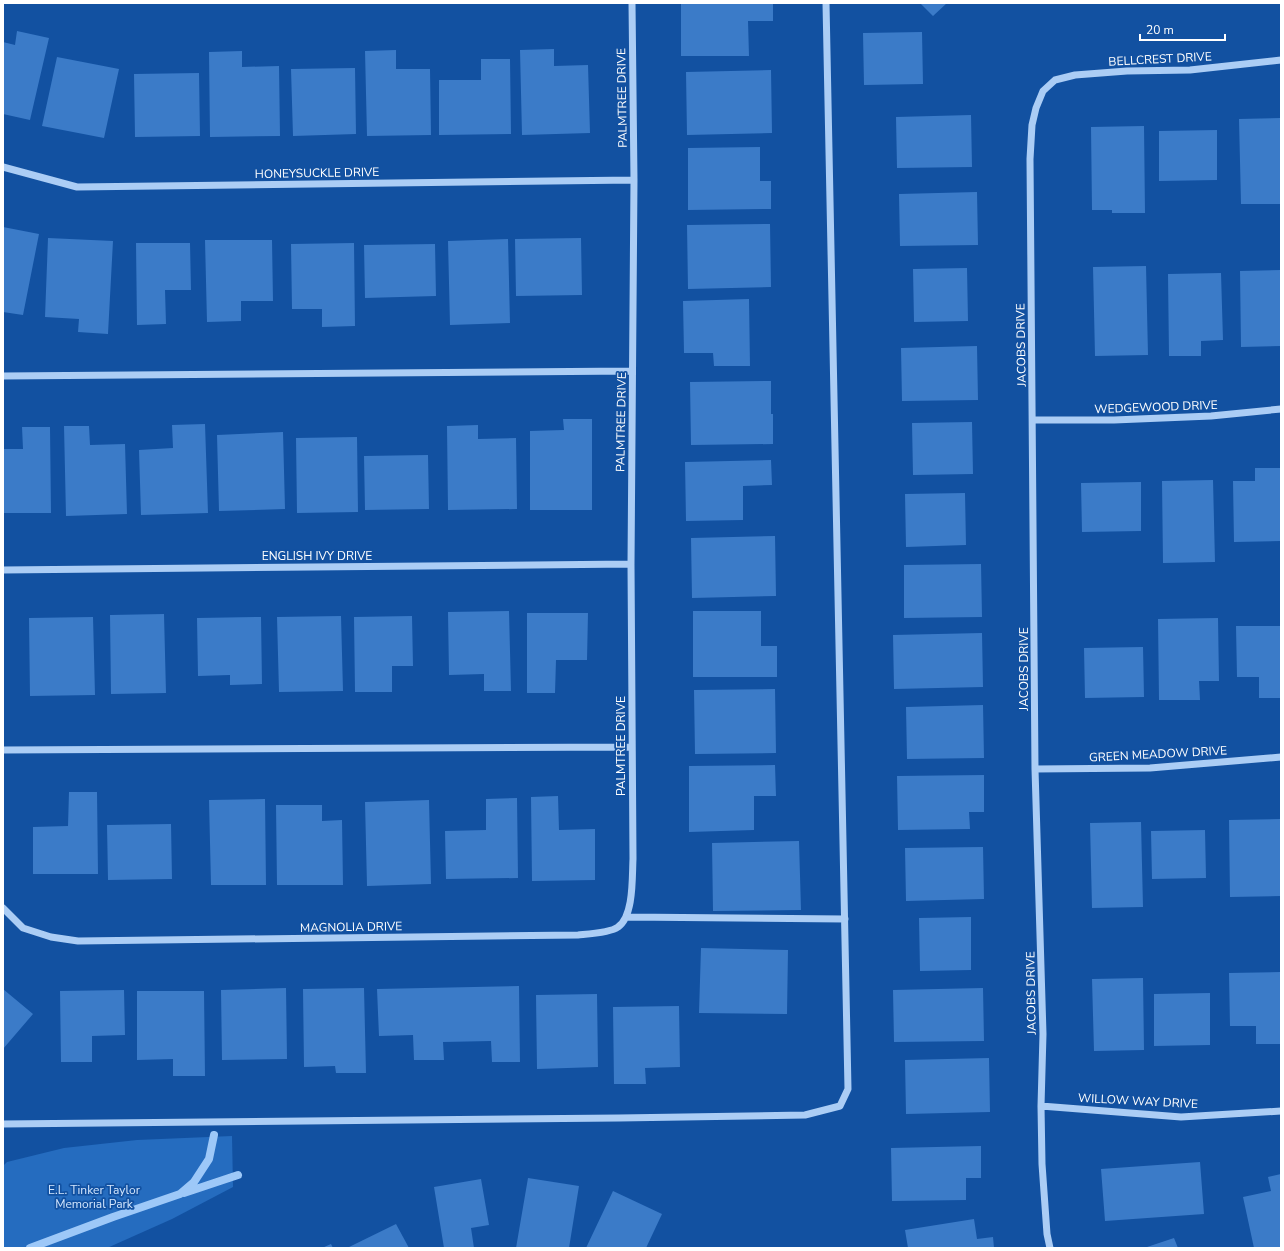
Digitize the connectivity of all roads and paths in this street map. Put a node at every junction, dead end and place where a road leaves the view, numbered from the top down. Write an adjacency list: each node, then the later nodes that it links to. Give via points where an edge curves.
1 (632, 3): 6 (street, PALMTREE DRIVE)
2 (826, 3): 19 (street)
3 (1281, 60): 4 (street, BELLCREST DRIVE, via 1190,70 1075,75 1055,80)
4 (1043, 90): 10 (street, JACOBS DRIVE, via 1032,124 1030,159)
5 (3, 167): 6 (street, HONEYSUCKLE DRIVE, via 78,187)
6 (634, 180): 7 (street, PALMTREE DRIVE)
7 (632, 370): 8 (street); 11 (street, PALMTREE DRIVE)
8 (3, 376)
9 (1281, 409): 10 (street, WEDGEWOOD DRIVE, via 1211,416)
10 (1032, 420): 16 (street, JACOBS DRIVE)
11 (631, 564): 12 (street, ENGLISH IVY DRIVE); 13 (street, PALMTREE DRIVE)
12 (3, 570)
13 (632, 747): 14 (street); 18 (street, PALMTREE DRIVE, via 633,859)
14 (3, 750)
15 (1281, 757): 16 (street, GREEN MEADOW DRIVE, via 1150,768)
16 (1036, 769): 20 (street, JACOBS DRIVE, via 1043,1034)
17 (3, 908): 18 (street, MAGNOLIA DRIVE, via 23,928 51,937 78,941 578,935 618,927)
18 (626, 917): 19 (street)
19 (845, 920): 22 (street, via 848,1089 840,1106 805,1115)
20 (1041, 1106): 21 (street, WILLOW WAY DRIVE, via 1180,1117); 23 (street, JACOBS DRIVE, via 1042,1164)
21 (1281, 1111)
22 (3, 1124)
23 (1050, 1248)

